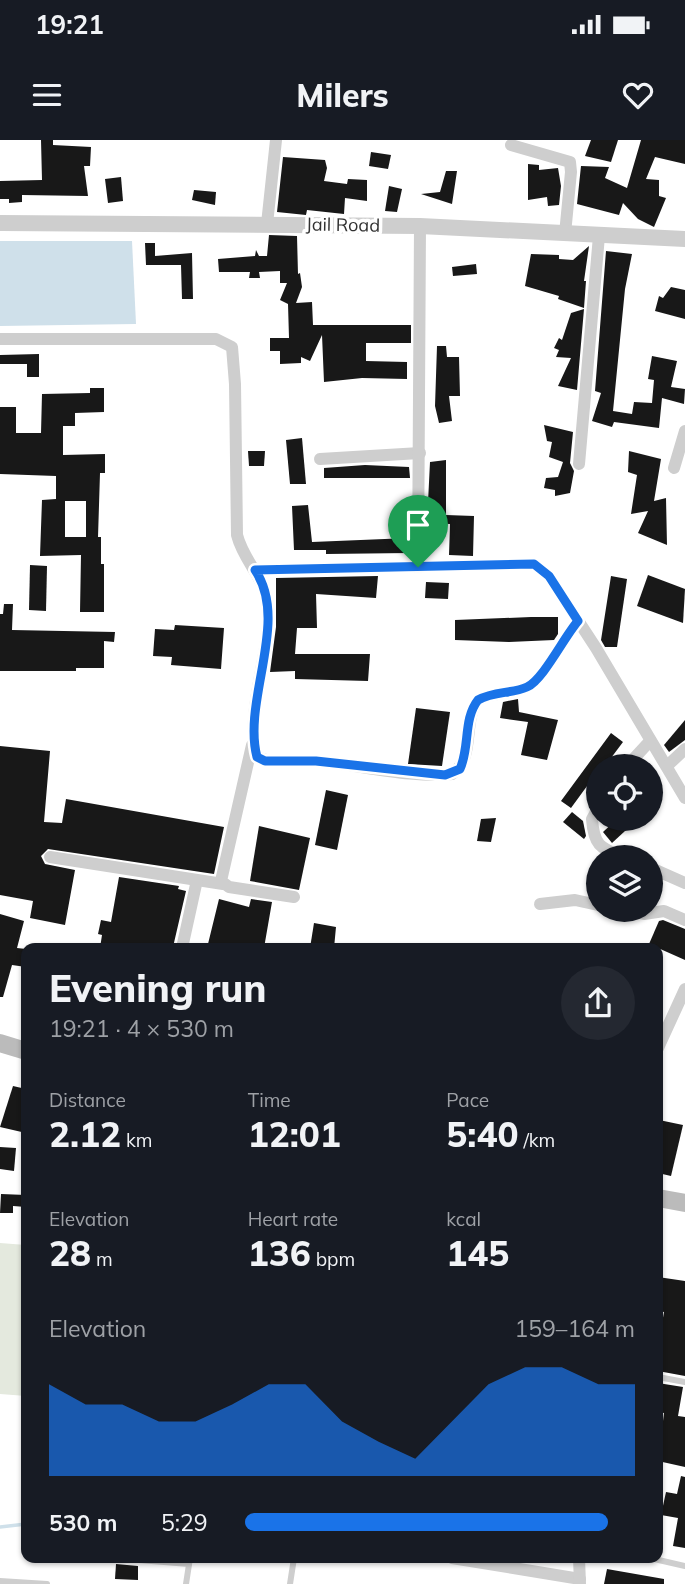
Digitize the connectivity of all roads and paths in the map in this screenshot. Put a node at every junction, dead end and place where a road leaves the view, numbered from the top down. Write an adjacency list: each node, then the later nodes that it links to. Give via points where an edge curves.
1 (276, 140): 4 (street)
2 (512, 145): 6 (street, via 570,162)
3 (0, 223): 4 (street, Jail Road)
4 (267, 224): 5 (street, Jail Road)
5 (420, 226): 6 (street, Jail Road); 11 (street)
6 (565, 234): 7 (street, Jail Road)
7 (599, 236): 8 (street, Jail Road); 13 (street)
8 (677, 239)
9 (0, 339): 16 (street, via 228,343 235,384 237,535)
10 (685, 431): 14 (street)
11 (420, 453): 12 (street); 15 (street)
12 (320, 459)
13 (579, 464)
14 (674, 468)
15 (418, 567): 16 (street); 17 (street, via 534,564 549,576)
16 (255, 570): 18 (street, via 268,611)
17 (582, 626): 18 (street, via 565,635 536,682 478,700 471,712 464,760 452,774 316,761 265,761 257,757); 19 (street)
18 (253, 741): 28 (street)
19 (650, 741): 21 (street); 22 (street)
20 (685, 749): 22 (street)
21 (638, 754)
22 (667, 766): 23 (street)
23 (685, 798)
24 (50, 856): 26 (street)
25 (663, 873): 27 (street)
26 (197, 880): 28 (street); 34 (street)
27 (685, 883)
28 (223, 884): 29 (street)
29 (294, 897)
30 (586, 902): 31 (street)
31 (540, 904)
32 (663, 911): 33 (street)
33 (685, 920)
34 (183, 943)
35 (685, 989): 36 (street)
36 (663, 1037)
37 (0, 1043): 38 (main road)
38 (21, 1049)
39 (663, 1199): 40 (main road)
40 (685, 1203)
41 (663, 1378): 42 (lane)
42 (685, 1382)
43 (663, 1561): 48 (lane)
44 (190, 1563): 51 (lane)
45 (293, 1563): 54 (lane)
46 (480, 1563): 50 (street)
47 (579, 1563): 50 (street)
48 (685, 1566)
49 (0, 1581): 52 (lane)
50 (580, 1581)
51 (186, 1583): 53 (lane)
52 (47, 1584)
53 (195, 1584)
54 (290, 1584)

